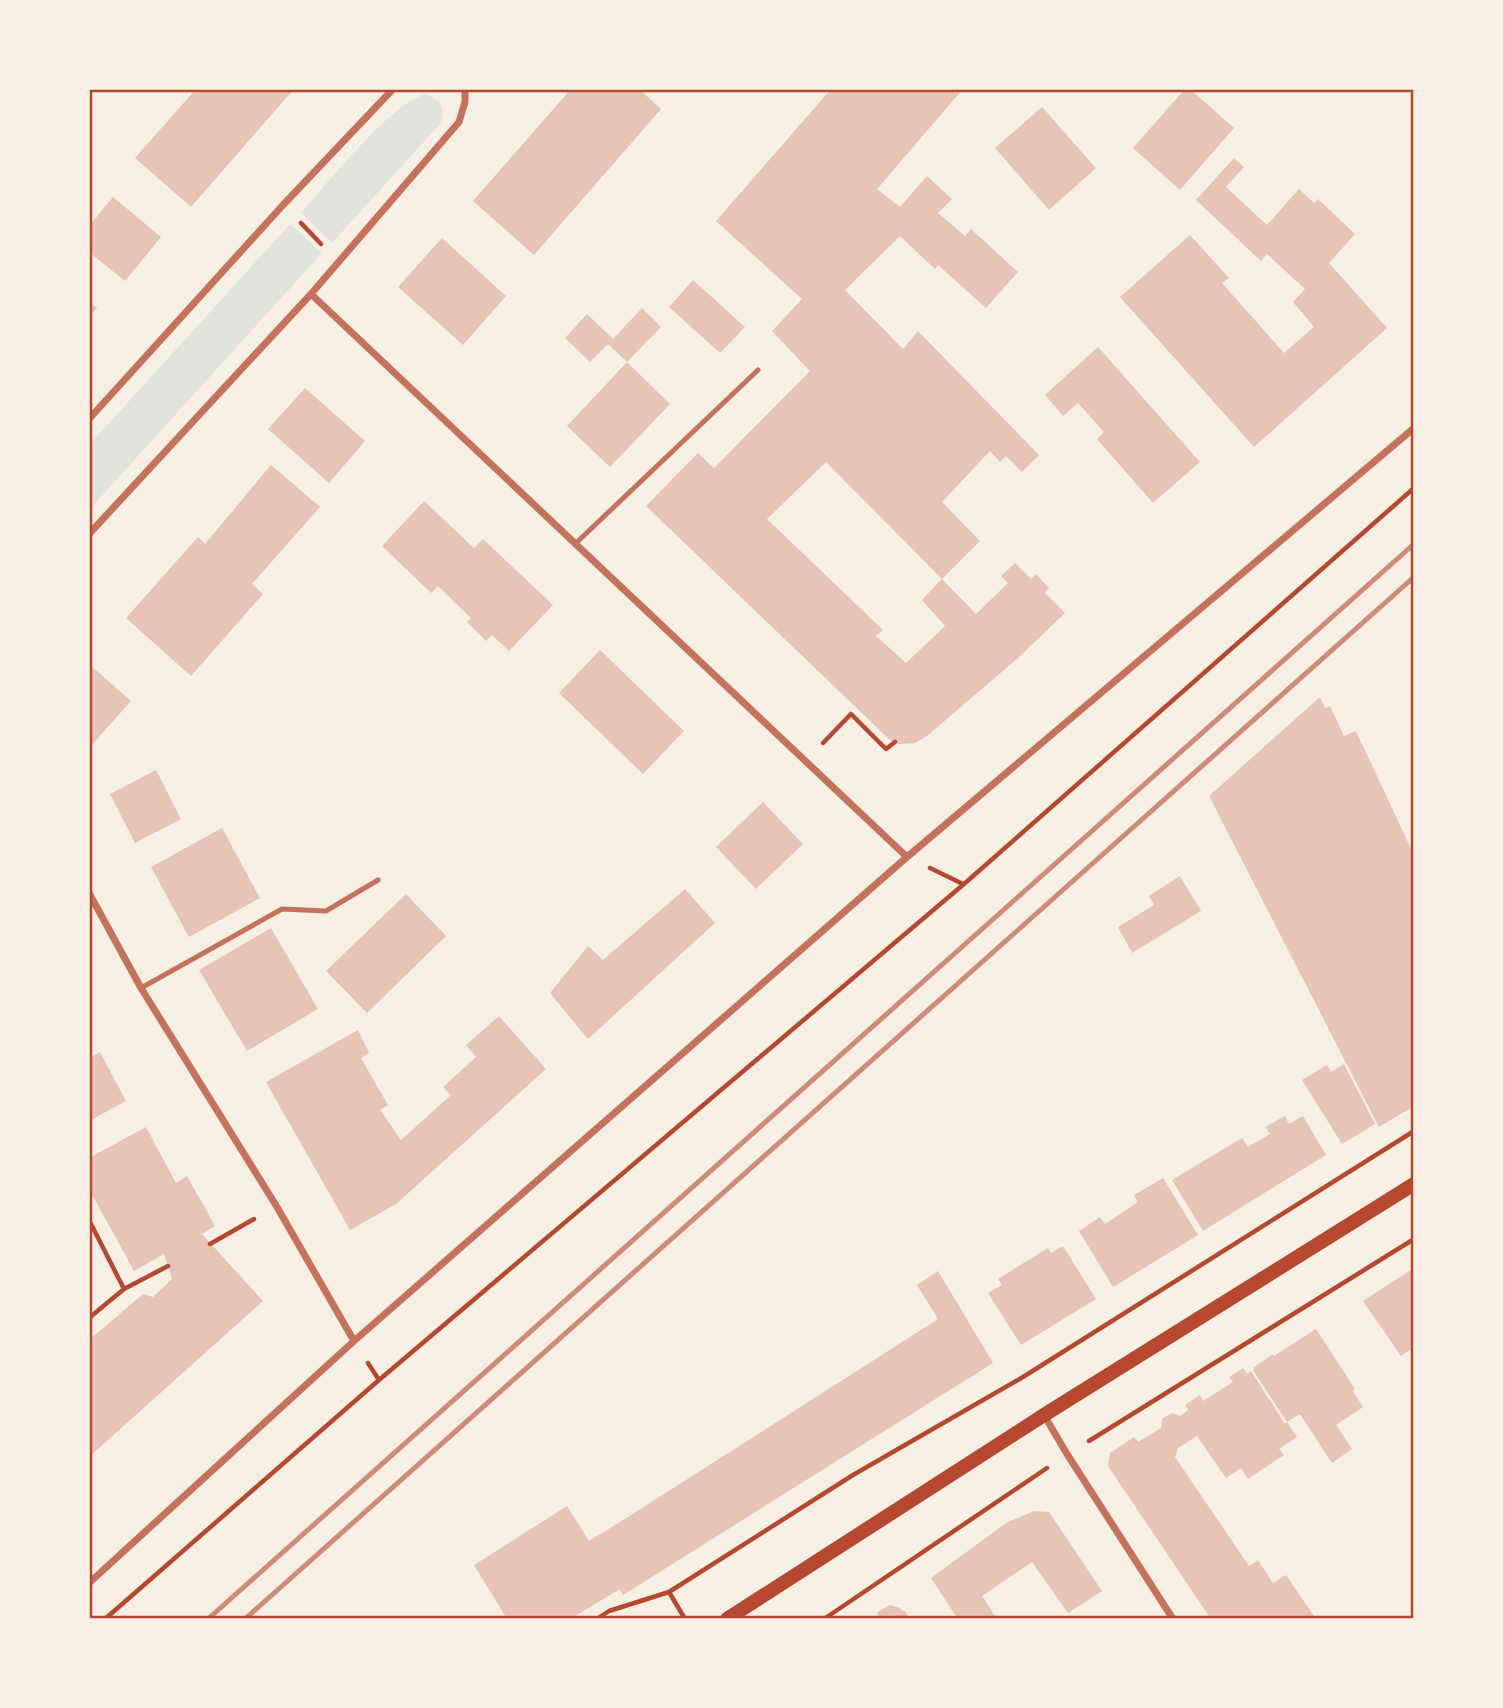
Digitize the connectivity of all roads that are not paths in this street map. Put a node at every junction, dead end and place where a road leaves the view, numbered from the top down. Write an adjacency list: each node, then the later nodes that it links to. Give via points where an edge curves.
1 (393, 89): 5 (street)
2 (465, 89): 3 (street, via 459,122)
3 (311, 294): 7 (street); 8 (street)
4 (758, 370): 8 (lane)
5 (89, 419)
6 (1414, 428): 9 (street)
7 (89, 534)
8 (575, 544): 9 (street)
9 (907, 857): 14 (street)
10 (379, 880): 12 (lane, via 326,911 282,909)
11 (89, 893): 12 (street)
12 (142, 988): 14 (street)
13 (1414, 1184): 15 (main road)
14 (354, 1340): 16 (street)
15 (1044, 1415): 17 (main road); 18 (street)
16 (89, 1583)
17 (727, 1619)
18 (1173, 1619)

